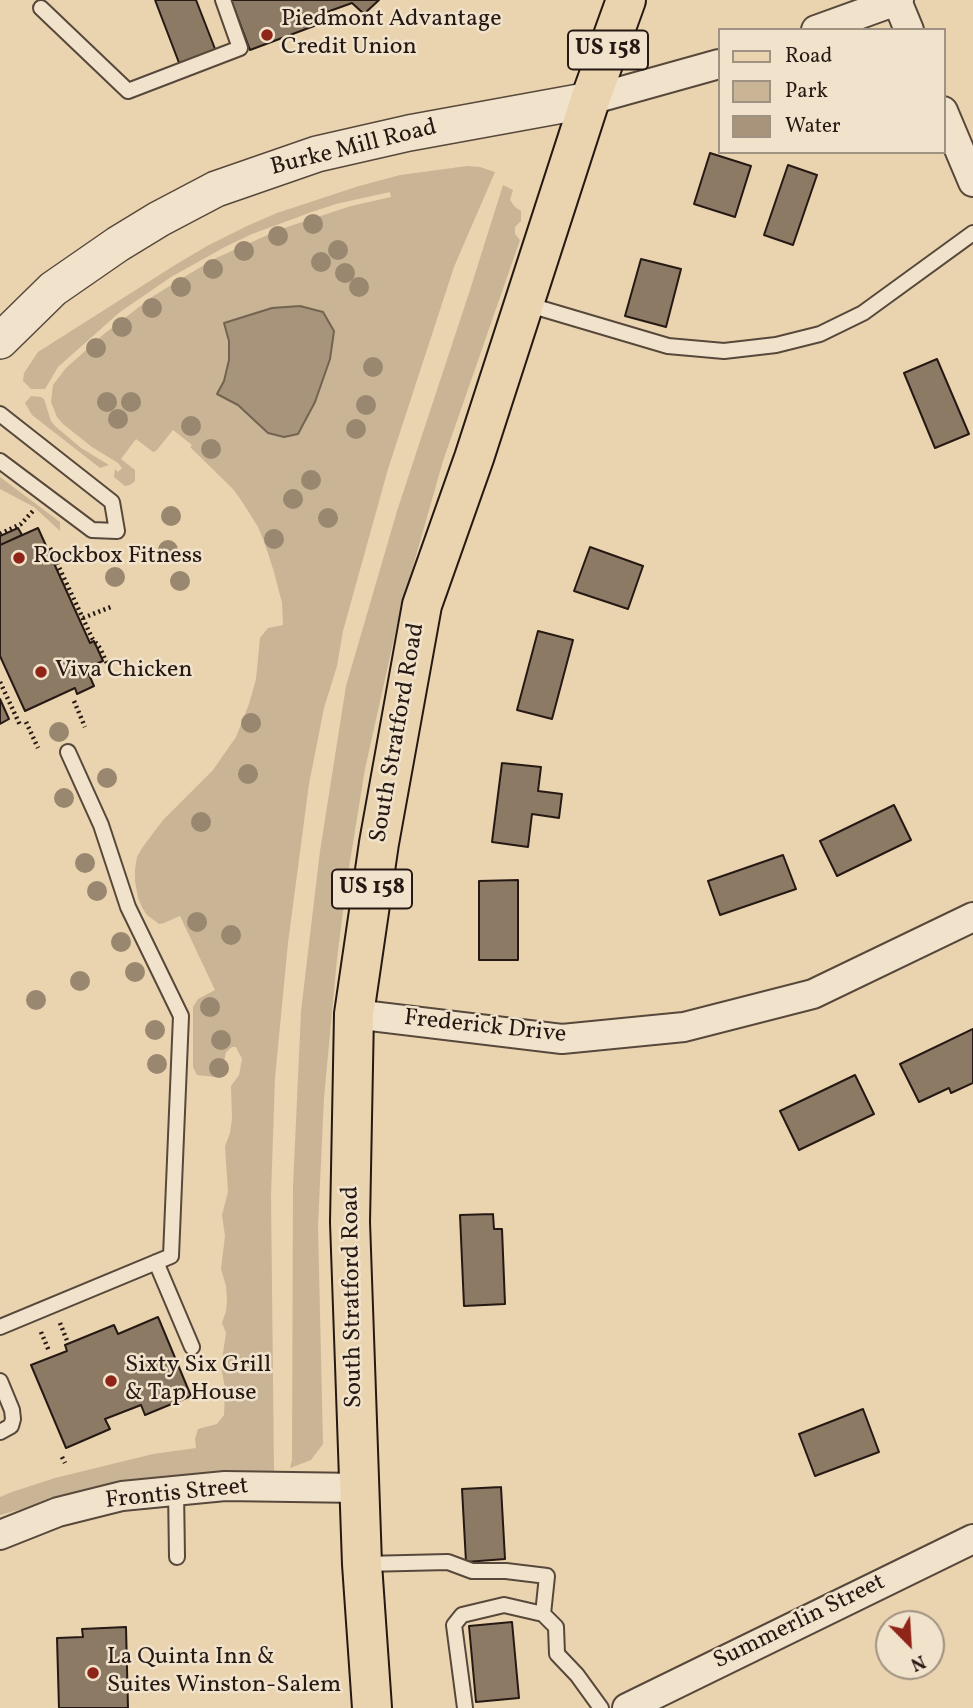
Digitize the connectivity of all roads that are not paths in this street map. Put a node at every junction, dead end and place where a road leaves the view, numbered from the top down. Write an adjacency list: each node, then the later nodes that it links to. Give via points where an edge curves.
1 (223, 0): 4 (lane, via 240,48 128,91)
2 (626, 0): 8 (main road, South Stratford Road / US 158)
3 (898, 1): 5 (street); 6 (street)
4 (41, 8)
5 (822, 28)
6 (908, 28)
7 (718, 64): 8 (street)
8 (590, 100): 12 (main road, South Stratford Road / US 158); 13 (street, Burke Mill Road, via 317,154 216,189 118,244 54,289)
9 (945, 116): 10 (street)
10 (973, 182)
11 (973, 233): 12 (lane, via 863,313 820,334 776,345 724,351 668,346)
12 (524, 303): 18 (main road, South Stratford Road / US 158, via 422,605)
13 (0, 341)
14 (0, 414): 15 (lane, via 112,502 117,531 92,530)
15 (0, 461)
16 (68, 752): 19 (lane, via 102,825 128,907 181,1016 172,1256)
17 (973, 917): 18 (street, Frederick Drive, via 813,994 684,1027 562,1039)
18 (354, 1014): 24 (main road, South Stratford Road / US 158, via 350,1222)
19 (156, 1262): 20 (lane); 21 (lane)
20 (0, 1327)
21 (192, 1347)
22 (0, 1381): 23 (lane, via 13,1419)
23 (0, 1433)
24 (359, 1488): 25 (street, Frontis Street); 29 (main road, South Stratford Road / US 158)
25 (176, 1490): 26 (street, Frontis Street, via 122,1496 58,1512); 28 (lane)
26 (0, 1535)
27 (973, 1539): 34 (street, Summerlin Street)
28 (177, 1557)
29 (362, 1564): 30 (lane, via 448,1562 472,1571 547,1576); 31 (main road, South Stratford Road / US 158)
30 (543, 1614): 32 (lane, via 504,1605 463,1615 454,1625); 33 (lane, via 556,1628 557,1654)
31 (372, 1708)
32 (465, 1708)
33 (601, 1708)
34 (627, 1708)

